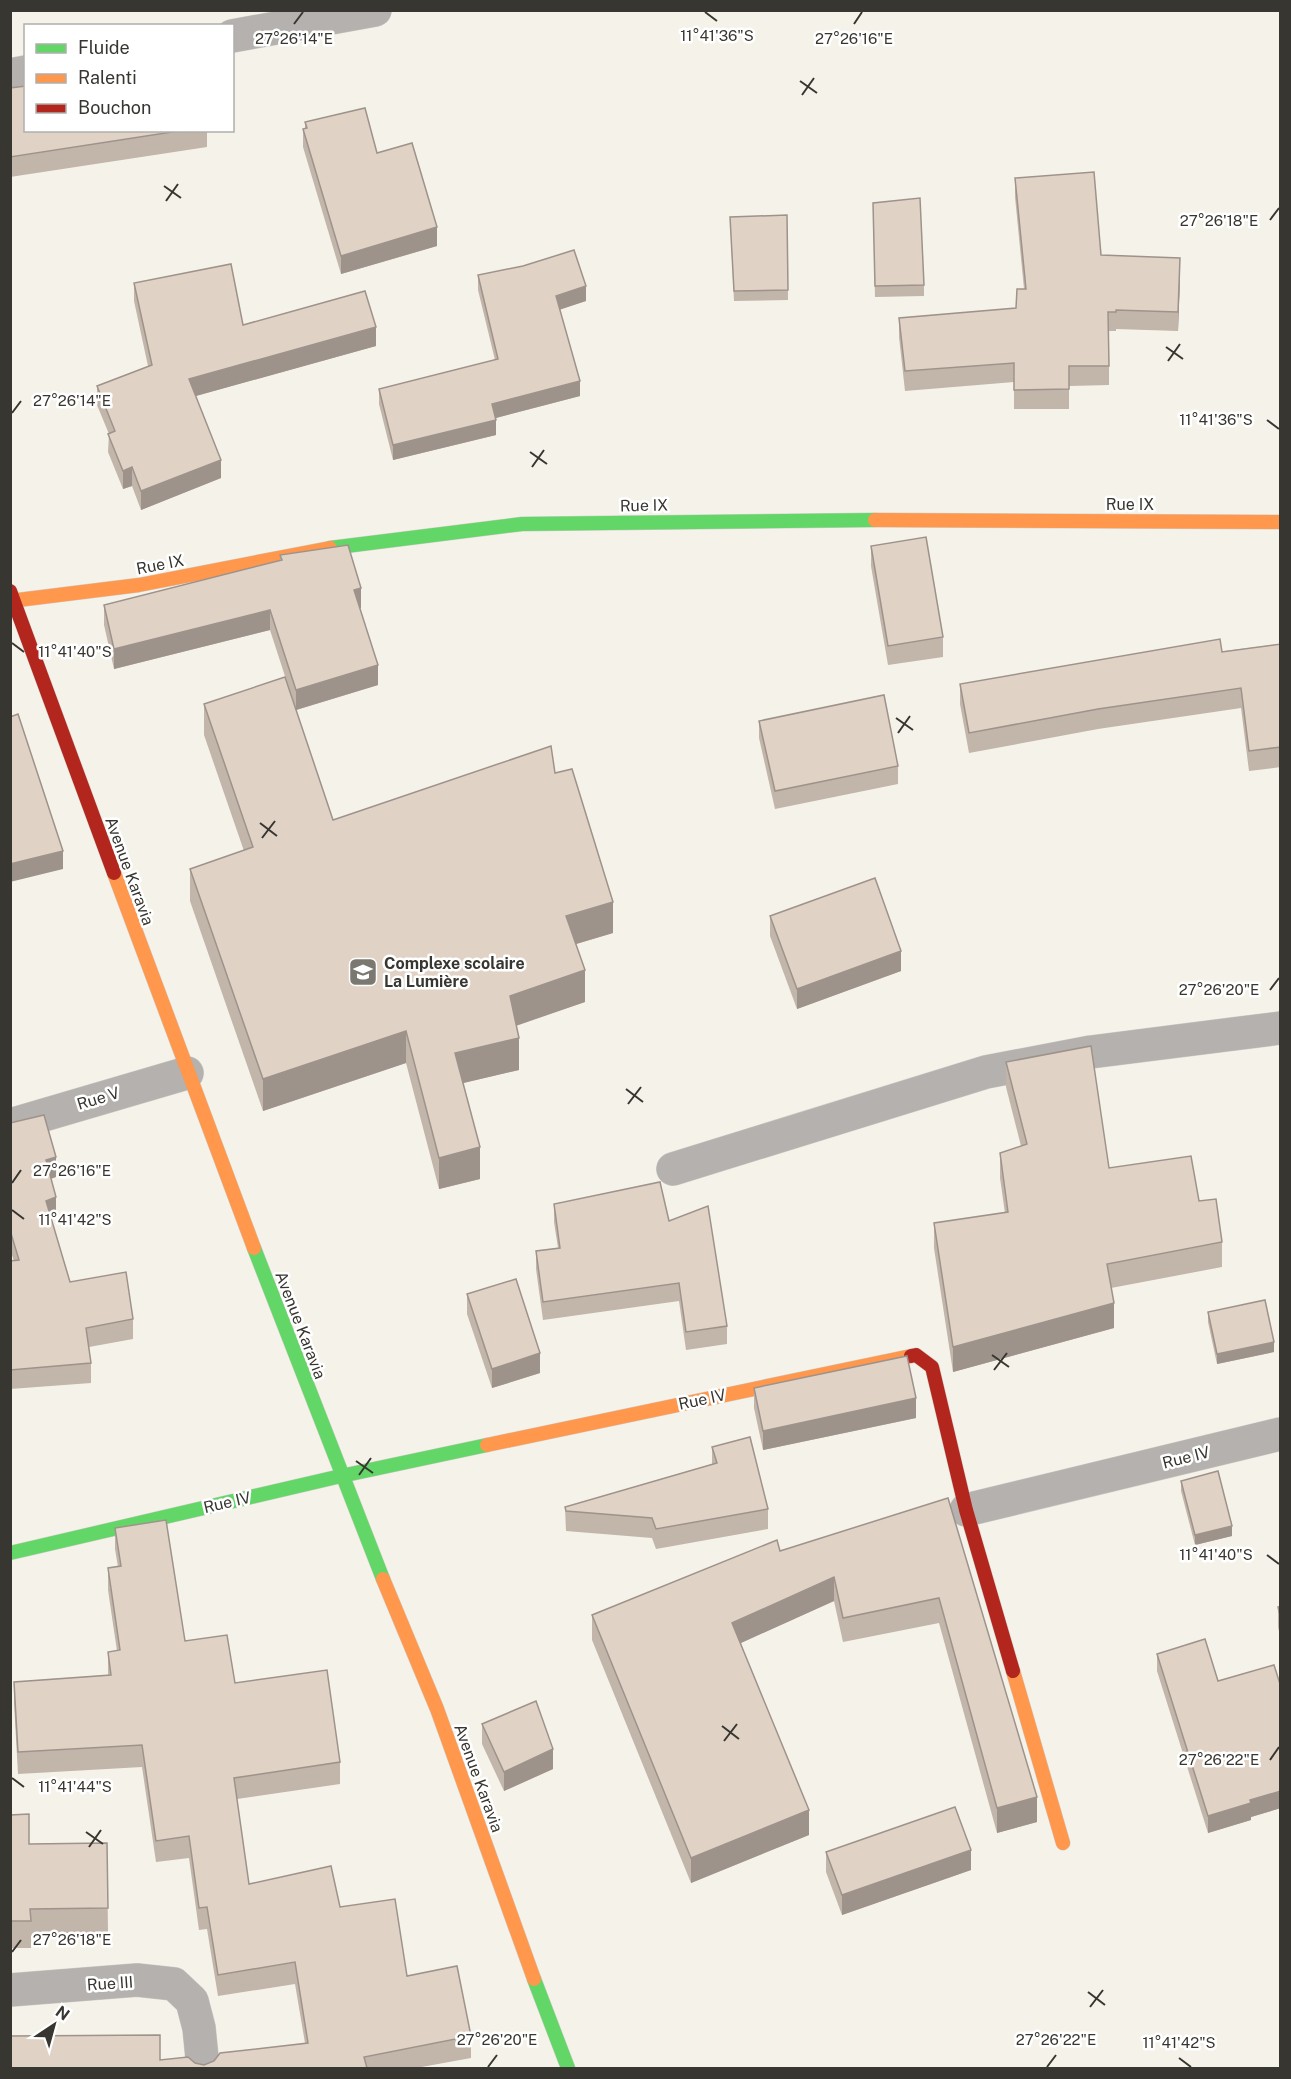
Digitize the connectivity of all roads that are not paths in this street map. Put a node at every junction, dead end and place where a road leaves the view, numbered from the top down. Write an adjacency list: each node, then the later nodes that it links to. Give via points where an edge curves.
1 (375, 10): 2 (street)
2 (234, 36)
3 (1281, 522): 4 (street, Rue IX, via 760,519 522,524 306,551 139,585)
4 (12, 597): 6 (street, Avenue Karavia)
5 (1281, 1028): 8 (street, via 1091,1052 986,1072)
6 (187, 1073): 7 (street, Rue V); 10 (street, Avenue Karavia)
7 (10, 1125)
8 (673, 1168)
9 (1281, 1434): 11 (street, Rue IV)
10 (341, 1476): 11 (street, Rue IV, via 916,1354 932,1367); 12 (street, Rue IV); 16 (street, Avenue Karavia, via 437,1709)
11 (966, 1510): 13 (street)
12 (10, 1553)
13 (1063, 1843)
14 (10, 1990): 15 (street, Rue III, via 137,1980 174,1984 192,2001)
15 (203, 2068)
16 (568, 2068)

